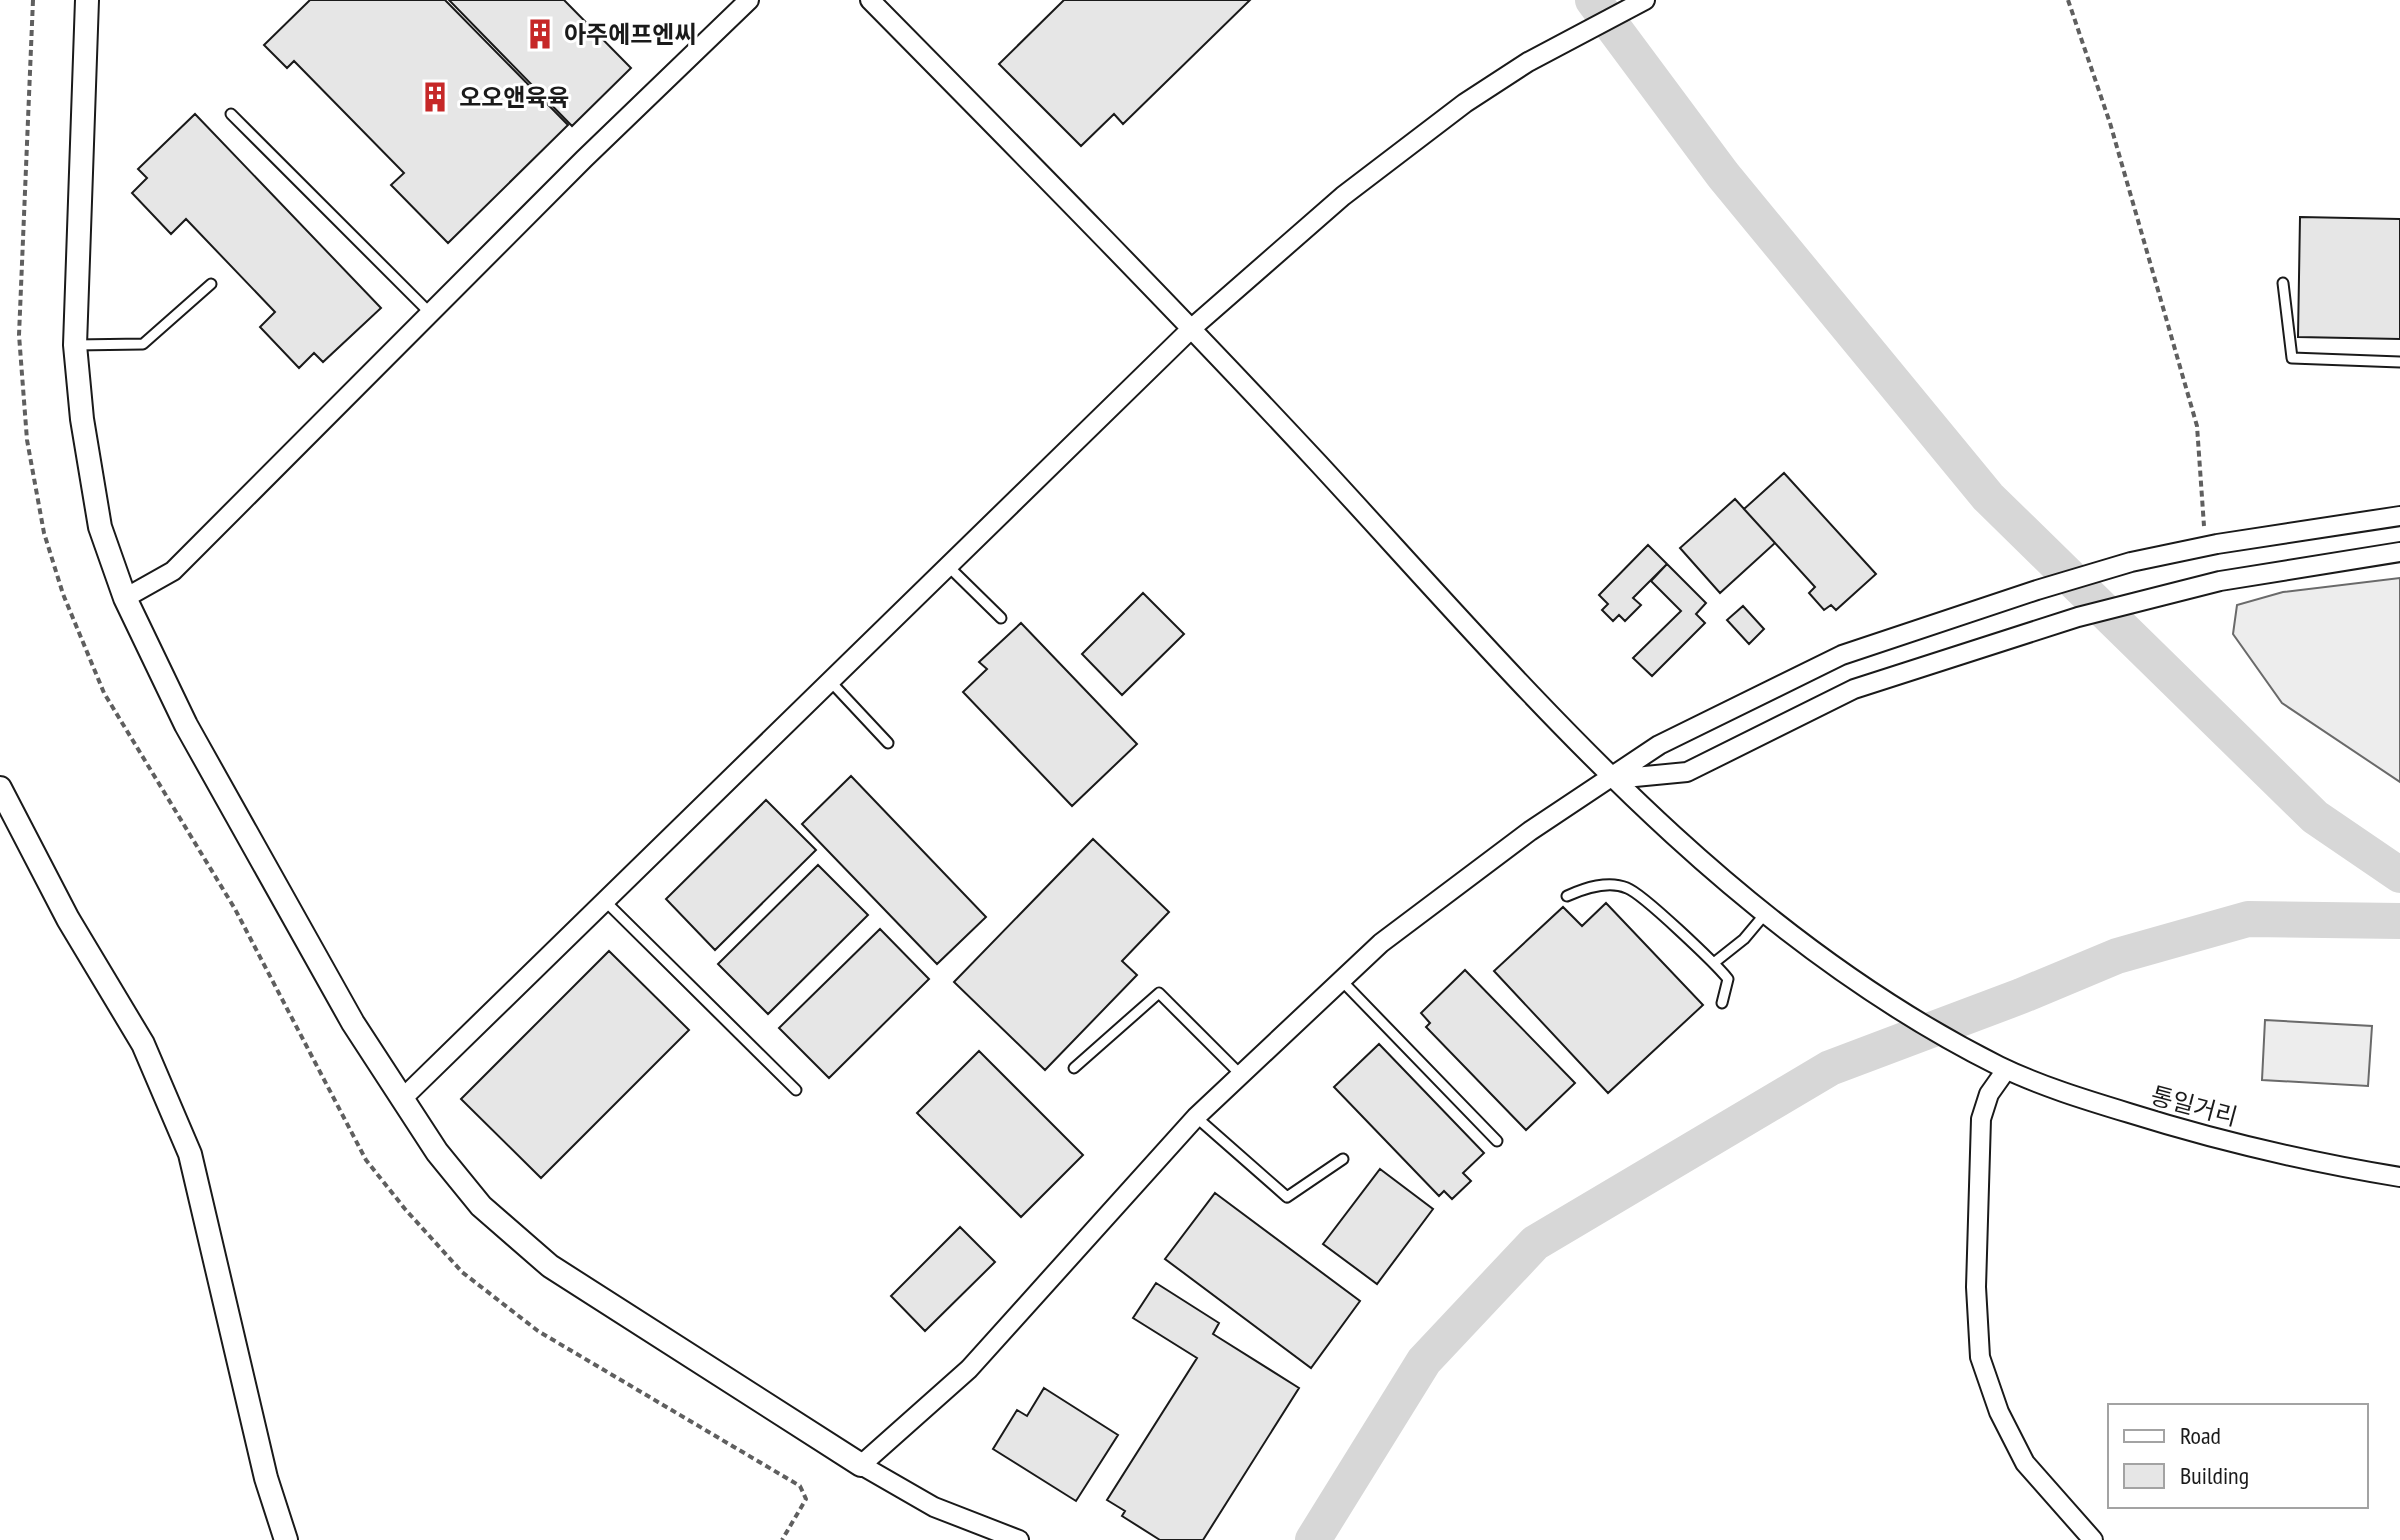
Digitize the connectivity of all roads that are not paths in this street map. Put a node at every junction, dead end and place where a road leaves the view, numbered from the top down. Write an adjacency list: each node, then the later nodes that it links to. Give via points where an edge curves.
1 (87, 0): 10 (street)
2 (749, 0): 8 (street)
3 (870, 0): 9 (street, 통일거리)
4 (1644, 0): 9 (street, via 1503,78 1401,150)
5 (231, 114): 8 (lane)
6 (2283, 283): 11 (lane, via 2292,358)
7 (211, 284): 10 (lane, via 143,344)
8 (430, 313): 15 (street, via 173,571)
9 (1192, 328): 14 (street); 19 (street, 통일거리)
10 (75, 345): 15 (street, via 100,527)
11 (2400, 362)
12 (2400, 516): 19 (street, via 2217,544 2037,590 1842,655 1659,745)
13 (2400, 552): 19 (street, via 2260,573 2078,617 1854,689 1687,772)
14 (948, 566): 16 (lane); 17 (street)
15 (125, 598): 31 (street, via 193,739 353,1023)
16 (1001, 618)
17 (830, 681): 18 (lane); 22 (street)
18 (888, 743)
19 (1611, 779): 23 (street, 통일거리); 25 (street, via 1518,840 1381,943)
20 (0, 788): 37 (street, via 68,919 143,1044 190,1154 266,1478)
21 (1567, 896): 24 (lane, via 1591,885 1627,888)
22 (605, 901): 30 (lane); 31 (street)
23 (1765, 914): 24 (lane); 28 (street, 통일거리, via 1849,978)
24 (1715, 962): 26 (lane, via 1728,979)
25 (1341, 980): 29 (street); 33 (lane)
26 (1722, 1003)
27 (1074, 1068): 29 (lane, via 1159,993)
28 (2006, 1070): 35 (street, 통일거리, via 2184,1130); 39 (street, via 1989,1094 1981,1119 1976,1287 1980,1357 1999,1412 2025,1463)
29 (1241, 1075): 32 (street)
30 (796, 1090)
31 (402, 1099): 36 (street, via 481,1206 550,1266)
32 (1196, 1117): 34 (lane, via 1287,1197); 36 (street, via 969,1369)
33 (1497, 1141)
34 (1343, 1159)
35 (2400, 1177)
36 (861, 1465): 38 (street, via 934,1507)
37 (286, 1540)
38 (1019, 1540)
39 (2093, 1540)

